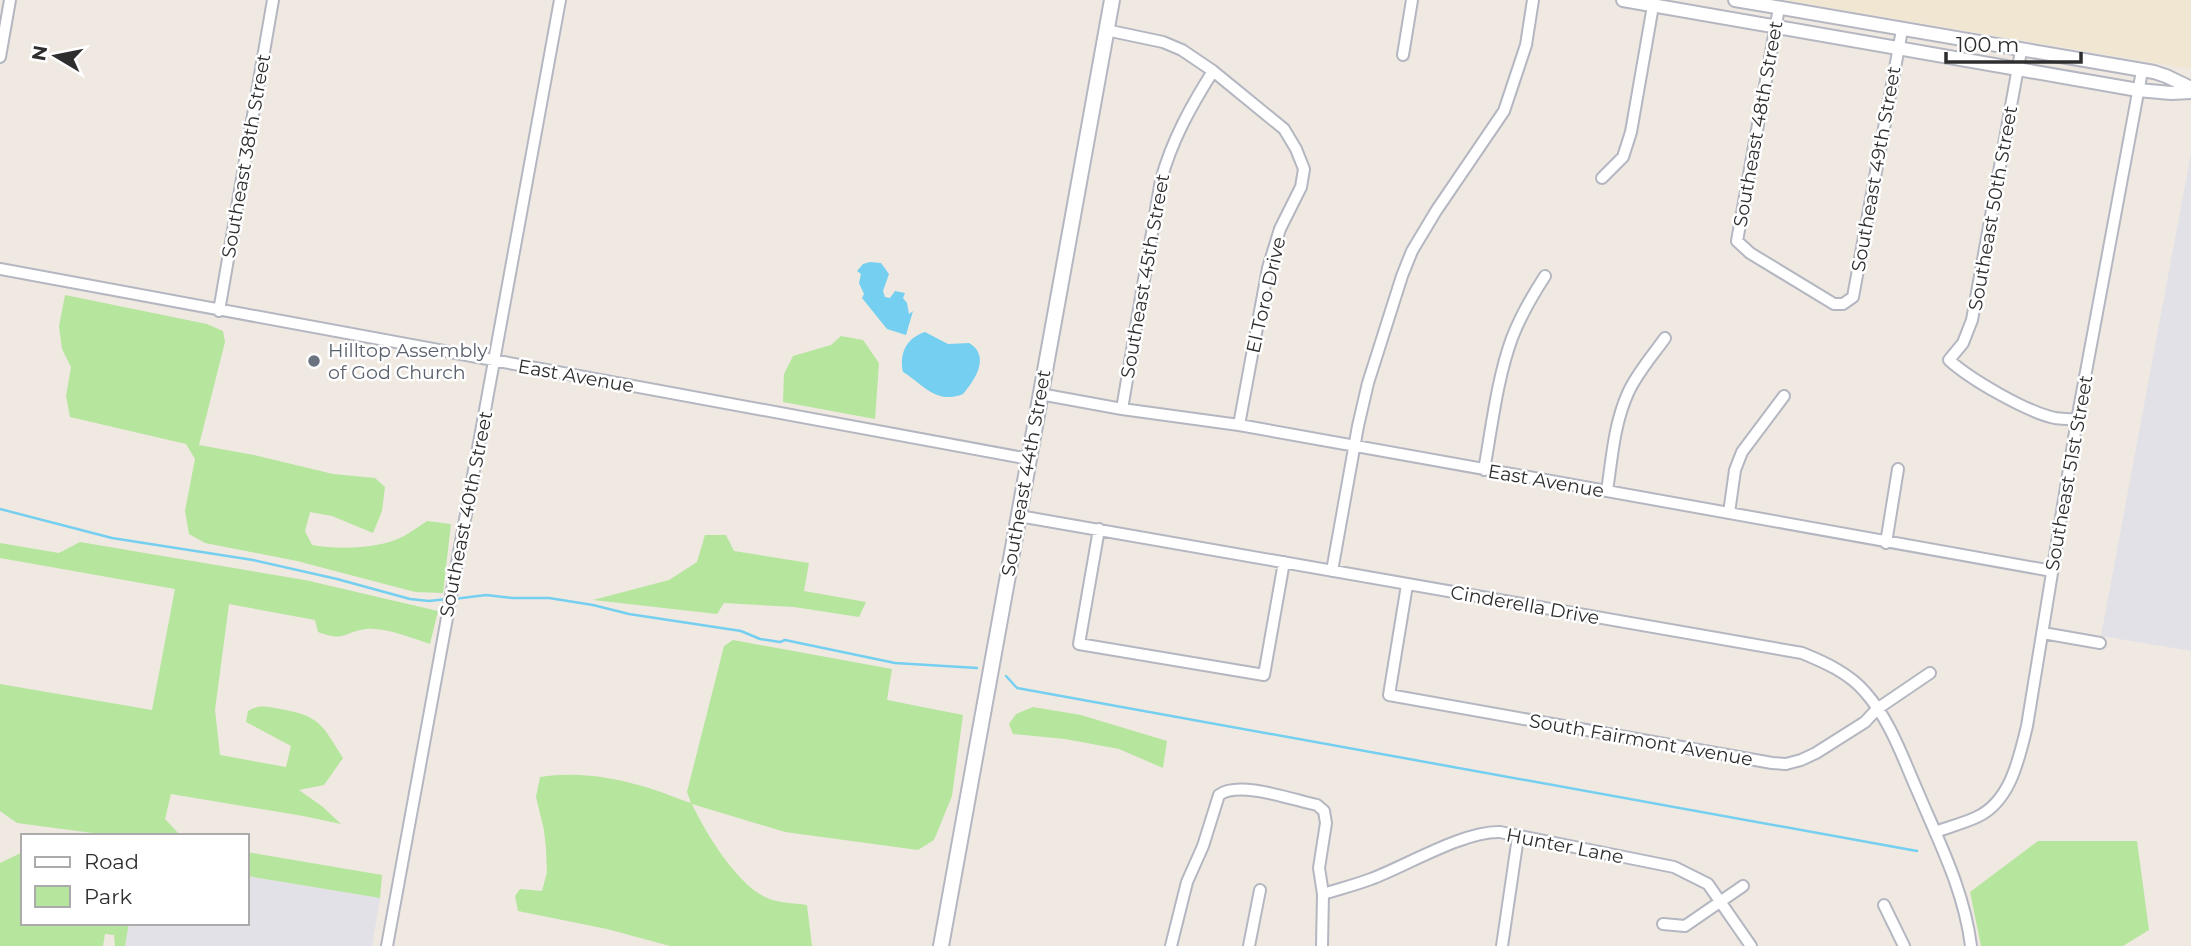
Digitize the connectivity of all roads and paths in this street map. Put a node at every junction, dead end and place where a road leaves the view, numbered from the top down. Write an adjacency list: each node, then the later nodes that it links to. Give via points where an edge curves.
1 (10, 0): 17 (street)
2 (273, 0): 27 (street, Southeast 38th Street)
3 (560, 0): 29 (street, Southeast 40th Street)
4 (1112, 0): 12 (main road, Southeast 44th Street)
5 (1412, 0): 16 (street)
6 (1533, 0): 35 (street, via 1526,45 1504,111 1412,251 1368,383)
7 (1623, 0): 9 (street)
8 (1735, 0): 10 (street)
9 (1654, 3): 11 (street); 23 (street, via 1631,132 1623,157)
10 (1779, 8): 11 (street, Southeast 48th Street); 13 (street)
11 (1776, 27): 14 (street); 26 (street, Southeast 48th Street, via 1737,241 1834,304)
12 (1106, 30): 19 (street, El Toro Drive, via 1163,42); 30 (main road, Southeast 44th Street)
13 (1902, 30): 14 (street, Southeast 49th Street); 15 (street)
14 (1898, 48): 18 (street); 26 (street, Southeast 49th Street, via 1853,297)
15 (2021, 51): 18 (street, Southeast 50th Street); 20 (street)
16 (1403, 55)
17 (0, 57)
18 (2018, 69): 21 (street); 33 (street, Southeast 50th Street, via 1972,320 1950,360 1964,373 2032,411)
19 (1213, 71): 32 (street, Southeast 45th Street, via 1186,114 1161,180); 34 (street, El Toro Drive, via 1284,129 1304,169 1268,268)
20 (2142, 71): 21 (street, Southeast 51st Street); 22 (street, via 2166,76)
21 (2138, 90): 22 (street); 33 (street, Southeast 51st Street)
22 (2191, 90)
23 (1602, 177)
24 (0, 269): 27 (street, East Avenue)
25 (1545, 276): 38 (street, via 1511,340)
26 (1843, 304)
27 (219, 311): 29 (street, East Avenue)
28 (1665, 338): 39 (street, via 1621,409)
29 (494, 361): 36 (street, East Avenue); 60 (street, Southeast 40th Street)
30 (1040, 394): 32 (street, East Avenue); 36 (main road, Southeast 44th Street)
31 (1784, 396): 40 (street, via 1742,452)
32 (1122, 408): 34 (street, East Avenue)
33 (2077, 420): 46 (street, Southeast 51st Street)
34 (1239, 425): 35 (street, East Avenue)
35 (1354, 447): 38 (street, East Avenue); 45 (street)
36 (1029, 459): 41 (main road, Southeast 44th Street)
37 (1898, 469): 43 (street)
38 (1484, 470): 39 (street, East Avenue)
39 (1607, 491): 40 (street, East Avenue)
40 (1729, 513): 43 (street, East Avenue)
41 (1019, 516): 42 (street, Cinderella Drive); 61 (main road, Southeast 44th Street)
42 (1099, 529): 44 (street, Cinderella Drive); 44 (street, via 1079,643 1264,675)
43 (1886, 543): 46 (street, East Avenue)
44 (1283, 562): 45 (street, Cinderella Drive)
45 (1332, 571): 47 (street, Cinderella Drive)
46 (2052, 571): 48 (street, Southeast 51st Street)
47 (1407, 584): 51 (street, Cinderella Drive, via 1802,653 1849,679); 51 (street, South Fairmont Avenue, via 1389,695 1786,764 1816,753 1865,722)
48 (2043, 634): 49 (street); 52 (street, Southeast 51st Street, via 2027,726 2008,786 1980,816)
49 (2100, 643)
50 (1930, 673): 51 (street, South Fairmont Avenue)
51 (1877, 709): 52 (street, Cinderella Drive, via 1888,723)
52 (1935, 832): 68 (street, Cinderella Drive, via 1954,875)
53 (1518, 837): 56 (street, Hunter Lane, via 1500,832 1479,834); 57 (street, Hunter Lane, via 1674,867 1708,884); 65 (street)
54 (1742, 886): 57 (street)
55 (1260, 890): 63 (street)
56 (1323, 894): 62 (street, via 1319,868 1324,811 1317,805 1242,788 1225,791 1219,795 1187,882); 64 (street)
57 (1721, 902): 59 (street, via 1685,926); 66 (street, Hunter Lane)
58 (1884, 905): 67 (street)
59 (1663, 924)
60 (387, 946)
61 (940, 946)
62 (1171, 946)
63 (1248, 946)
64 (1322, 946)
65 (1502, 946)
66 (1751, 946)
67 (1904, 946)
68 (1971, 946)

